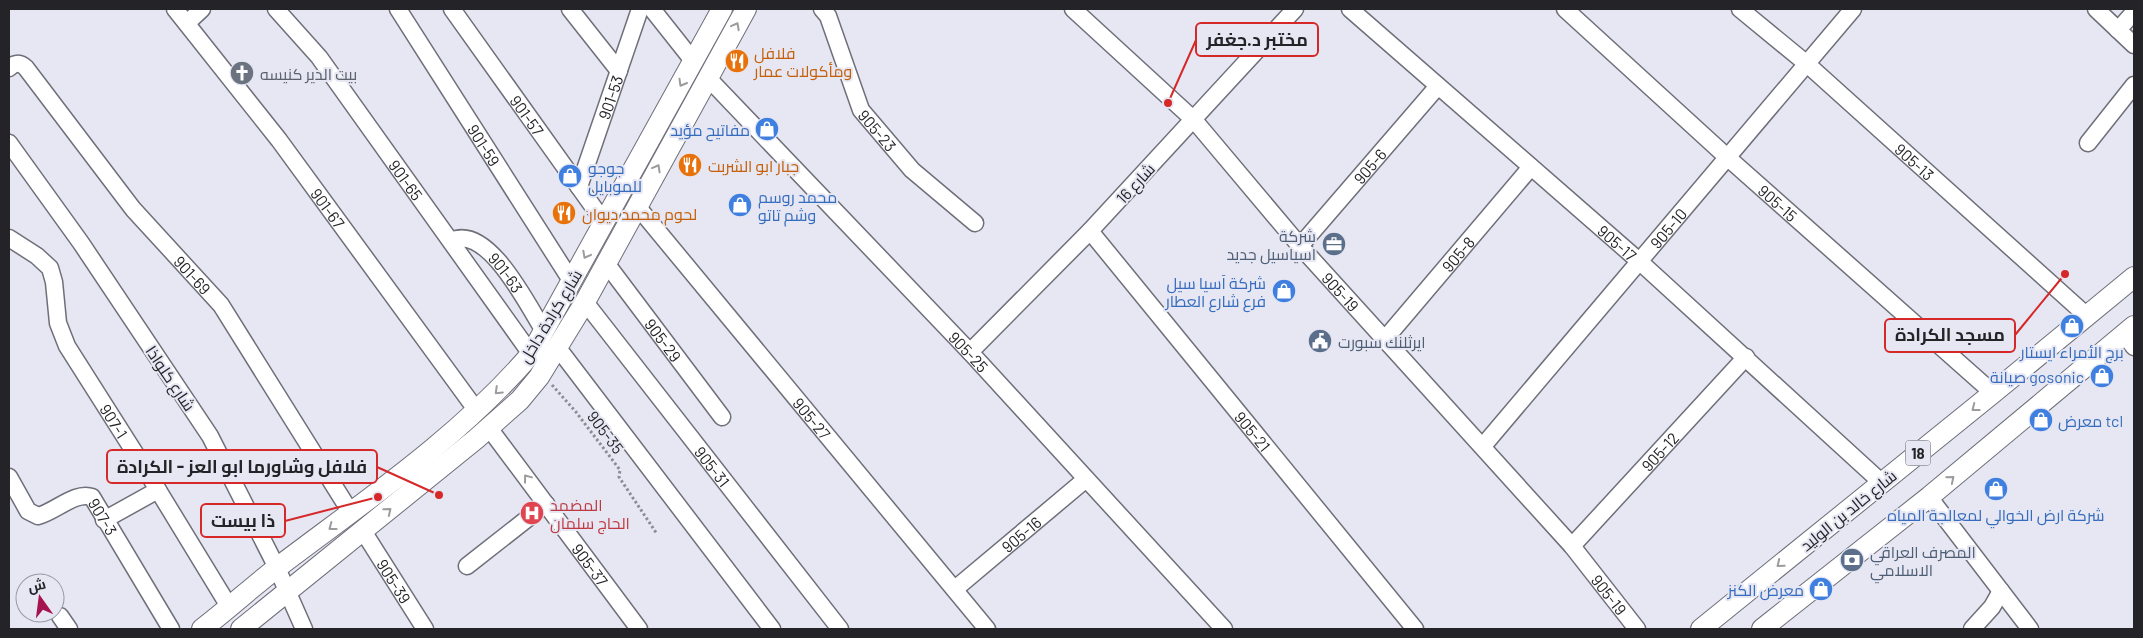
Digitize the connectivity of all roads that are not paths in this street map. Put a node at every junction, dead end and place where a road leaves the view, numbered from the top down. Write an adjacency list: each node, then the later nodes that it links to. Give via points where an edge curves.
1 (175, 9): 20 (street, 901-67)
2 (202, 9): 20 (street)
3 (276, 9): 41 (street, 901-65, via 319,57)
4 (398, 9): 46 (street, 901-59)
5 (452, 9): 35 (street, 901-57)
6 (570, 9): 26 (street)
7 (640, 9): 26 (street, 901-53)
8 (652, 9): 23 (street)
9 (722, 9): 23 (main road, شارع كرادة داخل)
10 (746, 9): 27 (main road, شارع كرادة داخل, one-way to 10)
11 (822, 9): 38 (street, 905-23, via 828,16 861,110 912,170)
12 (1073, 9): 30 (street, 905-19)
13 (1295, 9): 30 (street, شارع 16)
14 (1350, 9): 28 (street, 905-17)
15 (1565, 9): 33 (street, 905-15)
16 (1740, 9): 24 (street, 905-13)
17 (1853, 9): 24 (street, 905-10)
18 (2096, 9): 21 (street)
19 (2134, 12): 21 (street)
20 (186, 23): 57 (street, 901-67, via 279,140)
21 (2118, 30): 22 (street)
22 (2134, 45)
23 (694, 62): 37 (main road, شارع كرادة داخل, one-way to 37)
24 (1806, 64): 33 (street, 905-10); 48 (street, 905-13)
25 (9, 68): 67 (street, 901-69, via 16,63 26,68 133,209 221,305)
26 (619, 71): 35 (street, 901-53)
27 (708, 78): 36 (main road, شارع كرادة داخل, one-way to 27); 53 (street, 905-25)
28 (1438, 86): 34 (street, 905-17); 42 (street, 905-6)
29 (2134, 86): 31 (street)
30 (1194, 120): 39 (street, شارع 16); 42 (street, 905-19)
31 (2088, 143)
32 (9, 144): 72 (street, شارع كلواذا, via 81,242 210,436)
33 (1728, 157): 43 (street, 905-10); 56 (street, 905-15)
34 (1531, 167): 43 (street, 905-17); 51 (street, 905-8)
35 (579, 187): 37 (street, 901-57)
36 (637, 206): 44 (main road, شارع كرادة داخل); 73 (street, 905-27)
37 (604, 222): 46 (main road, شارع كرادة داخل, one-way to 46)
38 (975, 223)
39 (1090, 231): 53 (street, شارع 16); 87 (street, 905-21)
40 (9, 238): 64 (street, 907-1, via 50,268 58,323 67,346)
41 (450, 241): 49 (street, 901-63, via 466,238 492,253); 54 (street, 901-65)
42 (1300, 246): 51 (street, 905-19)
43 (1639, 261): 55 (street, 905-17); 60 (street, 905-10)
44 (606, 263): 47 (main road, شارع كرادة داخل); 58 (street, 905-29)
45 (2134, 277): 48 (main road, شارع خالد بن الوليد / 18)
46 (572, 282): 49 (main road, شارع كرادة داخل)
47 (585, 302): 52 (main road, شارع كرادة داخل); 84 (street, 905-31)
48 (2087, 316): 56 (main road, شارع خالد بن الوليد / 18)
49 (544, 332): 54 (main road, شارع كرادة داخل)
50 (2131, 336): 65 (main road, 18, one-way to 50)
51 (1384, 339): 60 (street, 905-19)
52 (558, 348): 59 (main road, شارع كرادة داخل, via 520,400); 83 (street)
53 (970, 352): 62 (street, 905-25)
54 (531, 354): 57 (main road, شارع كرادة داخل, one-way to 57)
55 (1746, 357): 63 (street, 905-17); 70 (street, 905-12)
56 (1994, 393): 63 (main road, شارع خالد بن الوليد / 18, one-way to 63)
57 (477, 411): 67 (main road, شارع كرادة داخل)
58 (722, 417)
59 (489, 428): 66 (street, 905-37, one-way to 59); 69 (main road, شارع كرادة داخل, one-way to 59)
60 (1483, 446): 70 (street, 905-19)
61 (9, 477): 68 (street, 907-3, via 28,511 38,516 86,495 92,497)
62 (1086, 479): 73 (street, 905-16); 86 (street, 905-25)
63 (1881, 482): 89 (main road, شارع خالد بن الوليد / 18, one-way to 89)
64 (158, 490): 68 (street); 76 (street, 907-1)
65 (1929, 497): 74 (street); 90 (main road, 18)
66 (546, 504): 71 (street); 82 (street, 905-37)
67 (351, 513): 72 (main road, شارع كرادة داخل, one-way to 72)
68 (104, 520): 77 (street, 907-3)
69 (363, 531): 75 (main road, شارع كرادة داخل); 81 (street, 905-39)
70 (1572, 546): 88 (street, 905-19)
71 (467, 566)
72 (277, 568): 75 (street, شارع كلواذا); 76 (main road, شارع كرادة داخل)
73 (956, 589): 85 (street, 905-27)
74 (2001, 591): 91 (street, via 1992,607); 92 (street)
75 (287, 592): 79 (main road, شارع كرادة داخل); 80 (street, شارع كلواذا)
76 (230, 608): 78 (main road, شارع كرادة داخل)
77 (171, 629)
78 (202, 629)
79 (241, 629)
80 (304, 629)
81 (426, 629)
82 (640, 629)
83 (772, 629)
84 (840, 629)
85 (987, 629)
86 (1224, 629)
87 (1415, 629)
88 (1637, 629)
89 (1700, 629)
90 (1762, 629)
91 (1972, 629)
92 (2030, 629)

